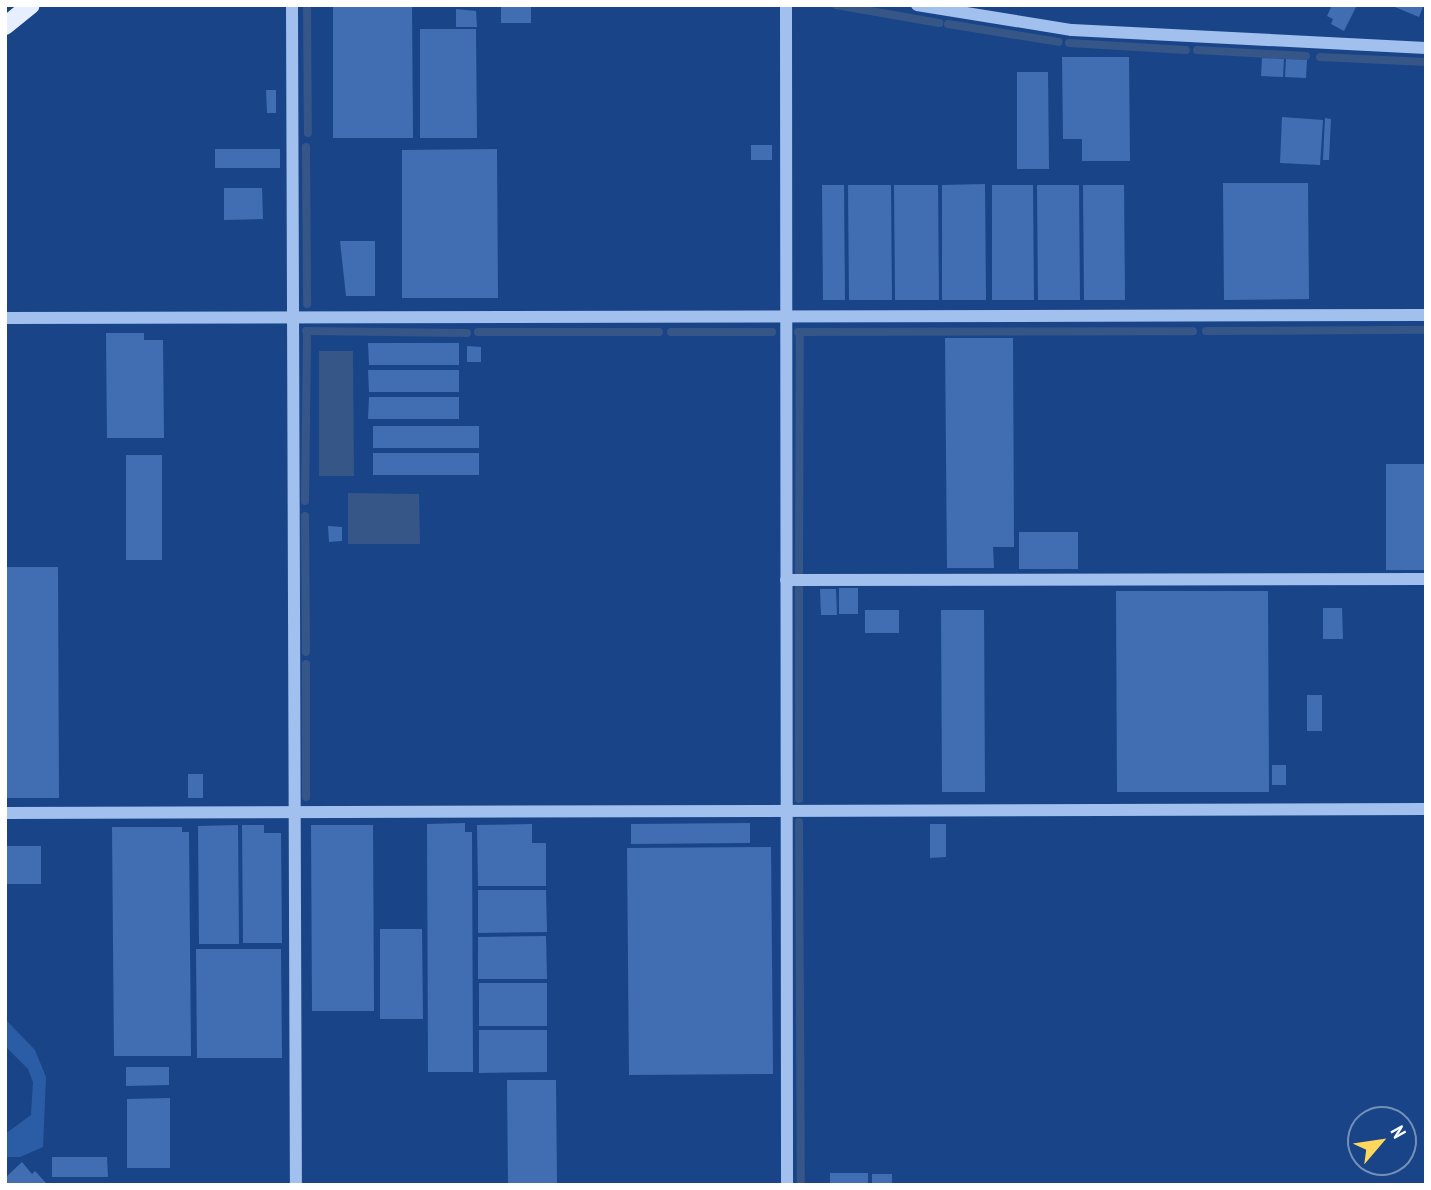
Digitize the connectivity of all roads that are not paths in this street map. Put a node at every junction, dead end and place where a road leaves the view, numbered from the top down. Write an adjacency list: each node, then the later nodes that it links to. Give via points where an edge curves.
1 (31, 5): 5 (main road)
2 (292, 5): 10 (street)
3 (786, 5): 8 (street)
4 (917, 5): 6 (street, via 1072,30)
5 (5, 26)
6 (1426, 48)
7 (1426, 315): 8 (street)
8 (786, 316): 10 (street); 12 (street)
9 (5, 318): 10 (street)
10 (293, 318): 15 (street)
11 (1426, 579): 12 (street)
12 (786, 580): 14 (street)
13 (1426, 809): 14 (street)
14 (785, 810): 15 (street); 18 (street)
15 (295, 812): 16 (street); 17 (street)
16 (5, 813)
17 (296, 1185)
18 (787, 1185)

